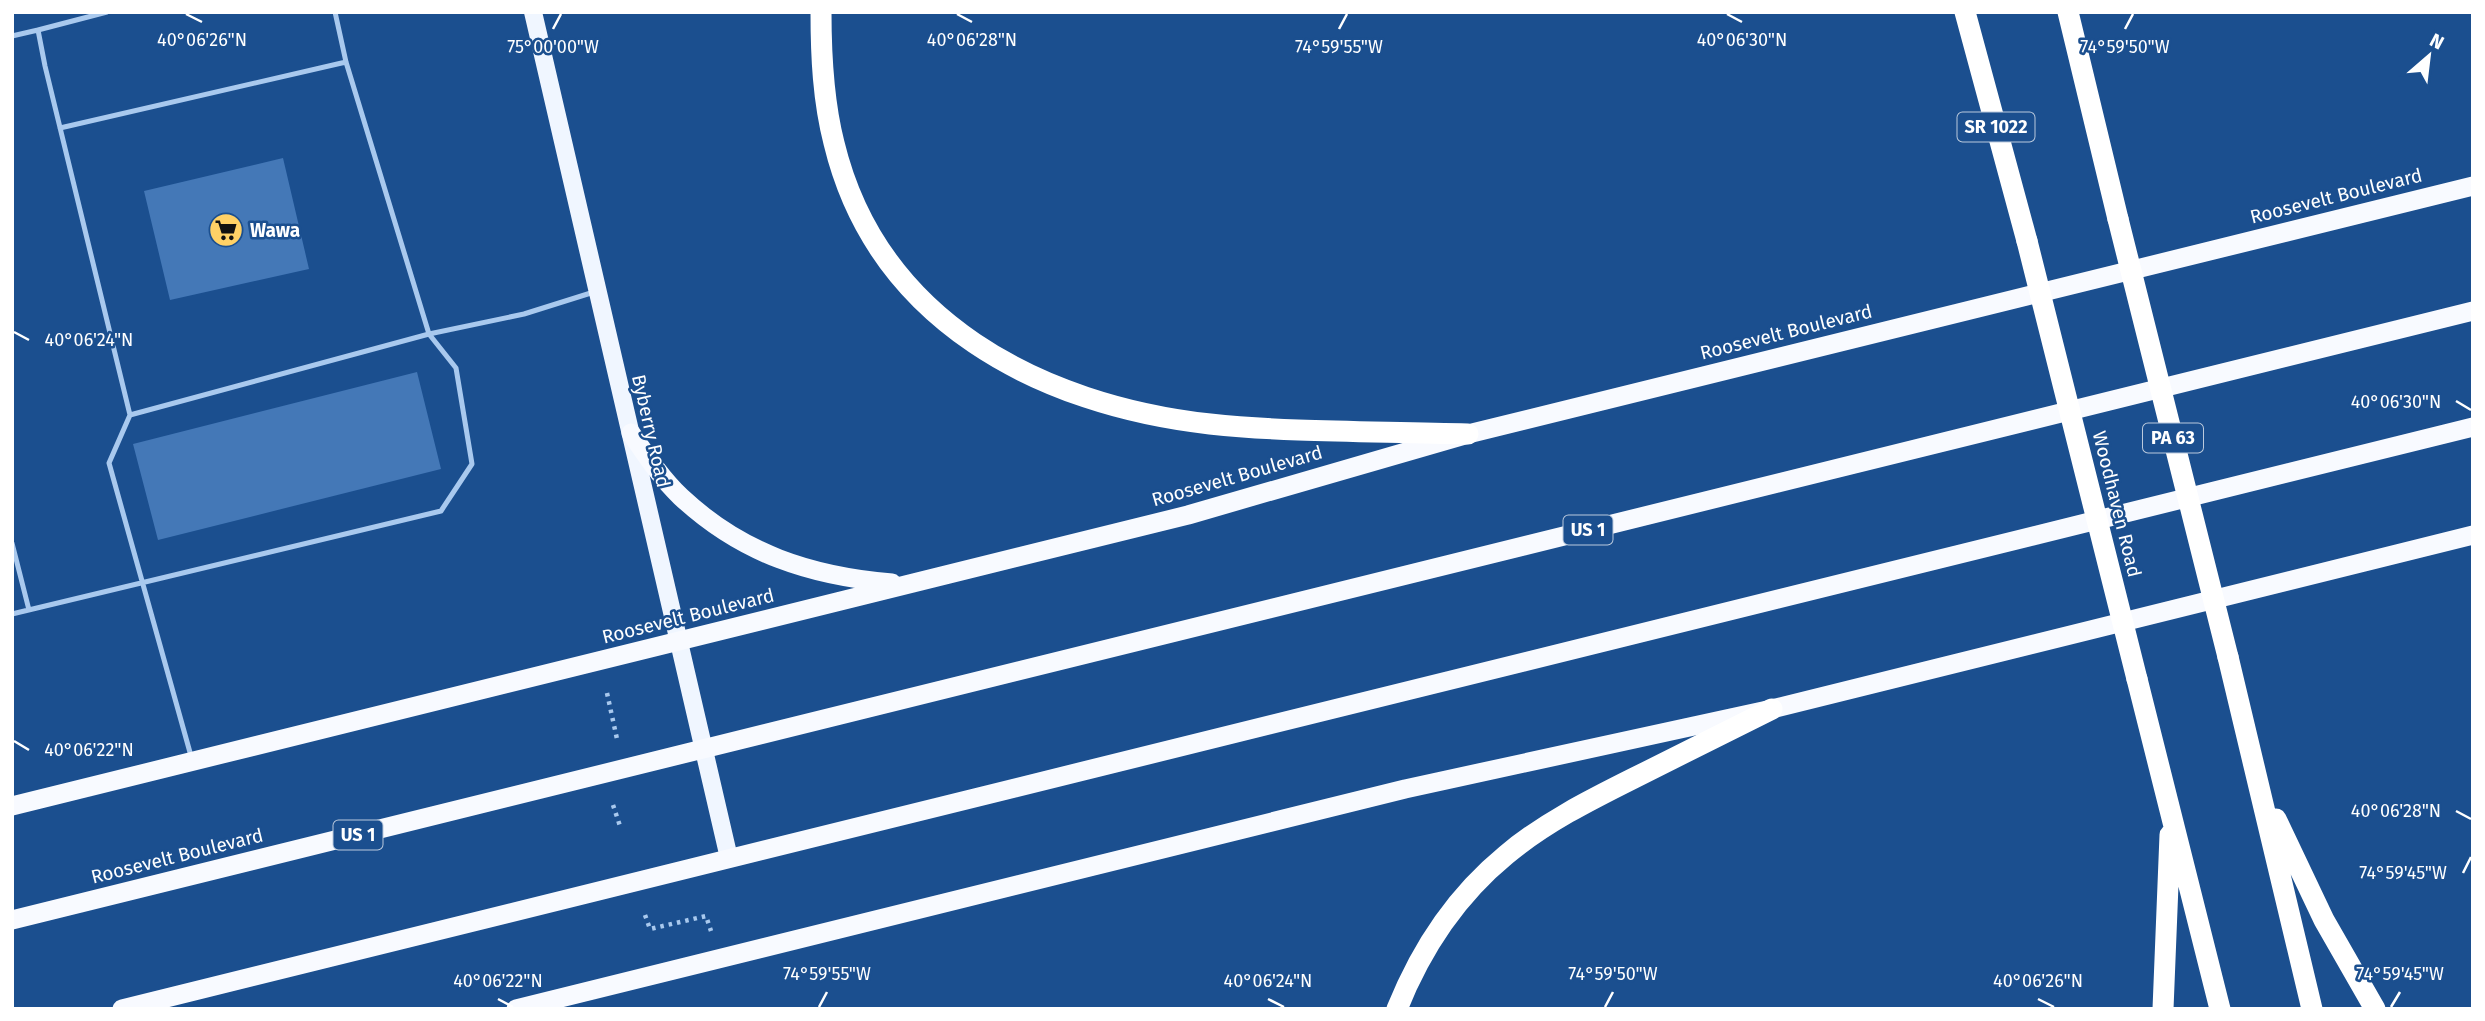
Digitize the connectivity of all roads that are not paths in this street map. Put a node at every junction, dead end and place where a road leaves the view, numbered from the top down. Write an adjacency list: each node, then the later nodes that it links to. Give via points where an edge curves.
1 (107, 12): 7 (lane)
2 (335, 12): 9 (lane)
3 (533, 12): 12 (main road, Byberry Road)
4 (821, 12): 18 (highway, via 825,100 847,186 888,262 944,323 976,346 1048,384 1098,402 1156,415 1209,424)
5 (1965, 12): 31 (highway, Woodhaven Road / SR 1022, bridge)
6 (2067, 12): 29 (highway, PA 63, bridge)
7 (38, 30): 8 (lane); 10 (lane)
8 (12, 36)
9 (346, 62): 10 (lane); 14 (lane)
10 (60, 128): 15 (lane)
11 (2473, 186): 18 (highway, Roosevelt Boulevard)
12 (597, 292): 14 (lane, via 524,314); 17 (main road, Byberry Road)
13 (2473, 311): 27 (highway, Roosevelt Boulevard / US 1)
14 (429, 334): 15 (lane); 21 (lane, via 456,368 472,464 442,511)
15 (130, 415): 21 (lane, via 109,463)
16 (2473, 427): 32 (highway)
17 (631, 433): 22 (highway, via 680,496 740,542 818,573); 25 (main road, Byberry Road)
18 (1468, 434): 22 (highway, Roosevelt Boulevard, via 1188,515)
19 (2473, 535): 26 (highway)
20 (12, 543): 23 (lane)
21 (142, 582): 23 (lane); 28 (lane)
22 (907, 585): 25 (highway, Roosevelt Boulevard)
23 (29, 610): 24 (lane)
24 (12, 614)
25 (678, 641): 27 (main road, Byberry Road); 28 (highway, Roosevelt Boulevard)
26 (1772, 709): 35 (highway, via 1392,792); 36 (highway, via 1595,798 1507,854 1449,913 1416,965)
27 (703, 749): 32 (main road, Byberry Road); 33 (highway, Roosevelt Boulevard / US 1)
28 (193, 761): 30 (highway, Roosevelt Boulevard)
29 (2256, 778): 39 (highway, PA 63); 40 (highway, via 2324,920)
30 (12, 806)
31 (2171, 811): 37 (highway); 38 (highway, Woodhaven Road)
32 (729, 858): 34 (highway)
33 (12, 920)
34 (122, 1009)
35 (516, 1009)
36 (1397, 1009)
37 (2162, 1009)
38 (2220, 1009)
39 (2312, 1009)
40 (2375, 1009)

